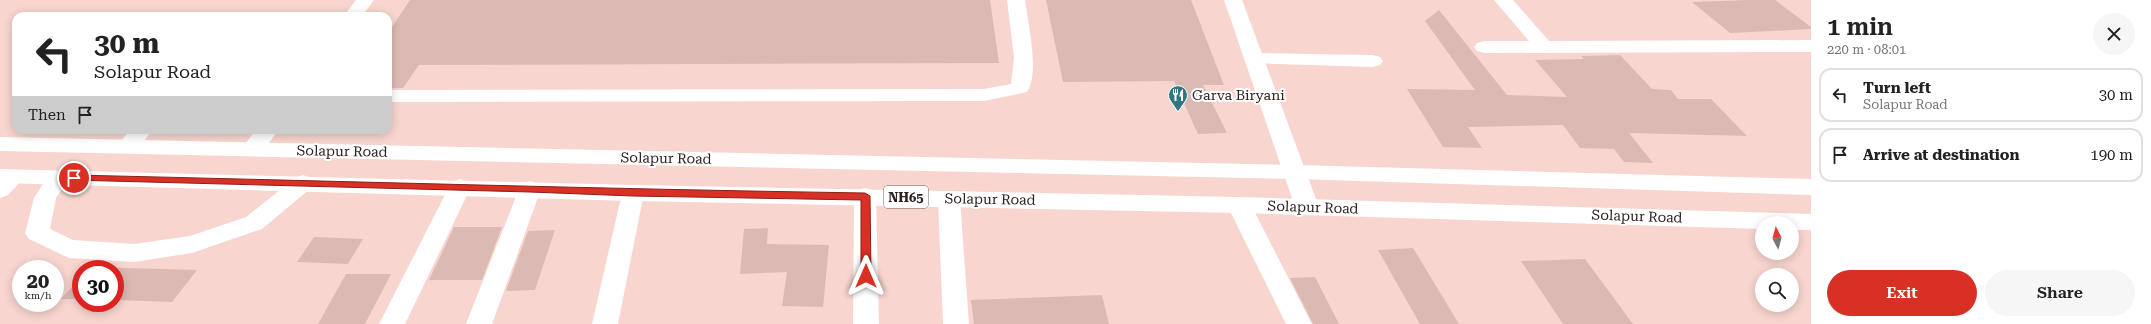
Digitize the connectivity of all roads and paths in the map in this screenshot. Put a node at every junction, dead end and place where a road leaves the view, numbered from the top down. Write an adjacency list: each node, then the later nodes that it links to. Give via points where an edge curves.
1 (365, 0): 5 (main road)
2 (1016, 0): 11 (main road, via 1024,58 1020,88 984,95)
3 (1234, 0): 9 (main road)
4 (1503, 0): 8 (main road)
5 (356, 12)
6 (1811, 46): 8 (main road)
7 (1484, 47): 8 (main road)
8 (1544, 47)
9 (1254, 59): 10 (main road); 17 (main road)
10 (1373, 61)
11 (392, 96)
12 (138, 134): 15 (main road)
13 (264, 134): 16 (main road)
14 (0, 144): 15 (main road, Solapur Road)
15 (128, 146): 16 (main road, Solapur Road)
16 (252, 149): 17 (main road, Solapur Road)
17 (1296, 172): 22 (main road, Solapur Road); 28 (main road)
18 (58, 178): 19 (main road, Solapur Road / NH65); 20 (main road, Solapur Road / NH65); 20 (main road, via 45,198 37,233 69,249 134,253 192,244 254,223)
19 (5, 181)
20 (303, 183): 21 (main road, Solapur Road / NH65)
21 (460, 187): 23 (main road, Solapur Road / NH65); 30 (main road)
22 (1811, 187)
23 (530, 189): 24 (main road, Solapur Road / NH65); 31 (main road)
24 (633, 193): 25 (main road, Solapur Road / NH65); 32 (main road)
25 (865, 196): 26 (main road, Solapur Road / NH65); 33 (main road)
26 (949, 198): 27 (main road, Solapur Road / NH65); 34 (main road)
27 (1239, 205): 28 (main road, Solapur Road / NH65); 35 (main road)
28 (1307, 207): 29 (main road, Solapur Road / NH65)
29 (1811, 222)
30 (392, 324)
31 (479, 324)
32 (605, 324)
33 (866, 324)
34 (956, 324)
35 (1299, 324)

